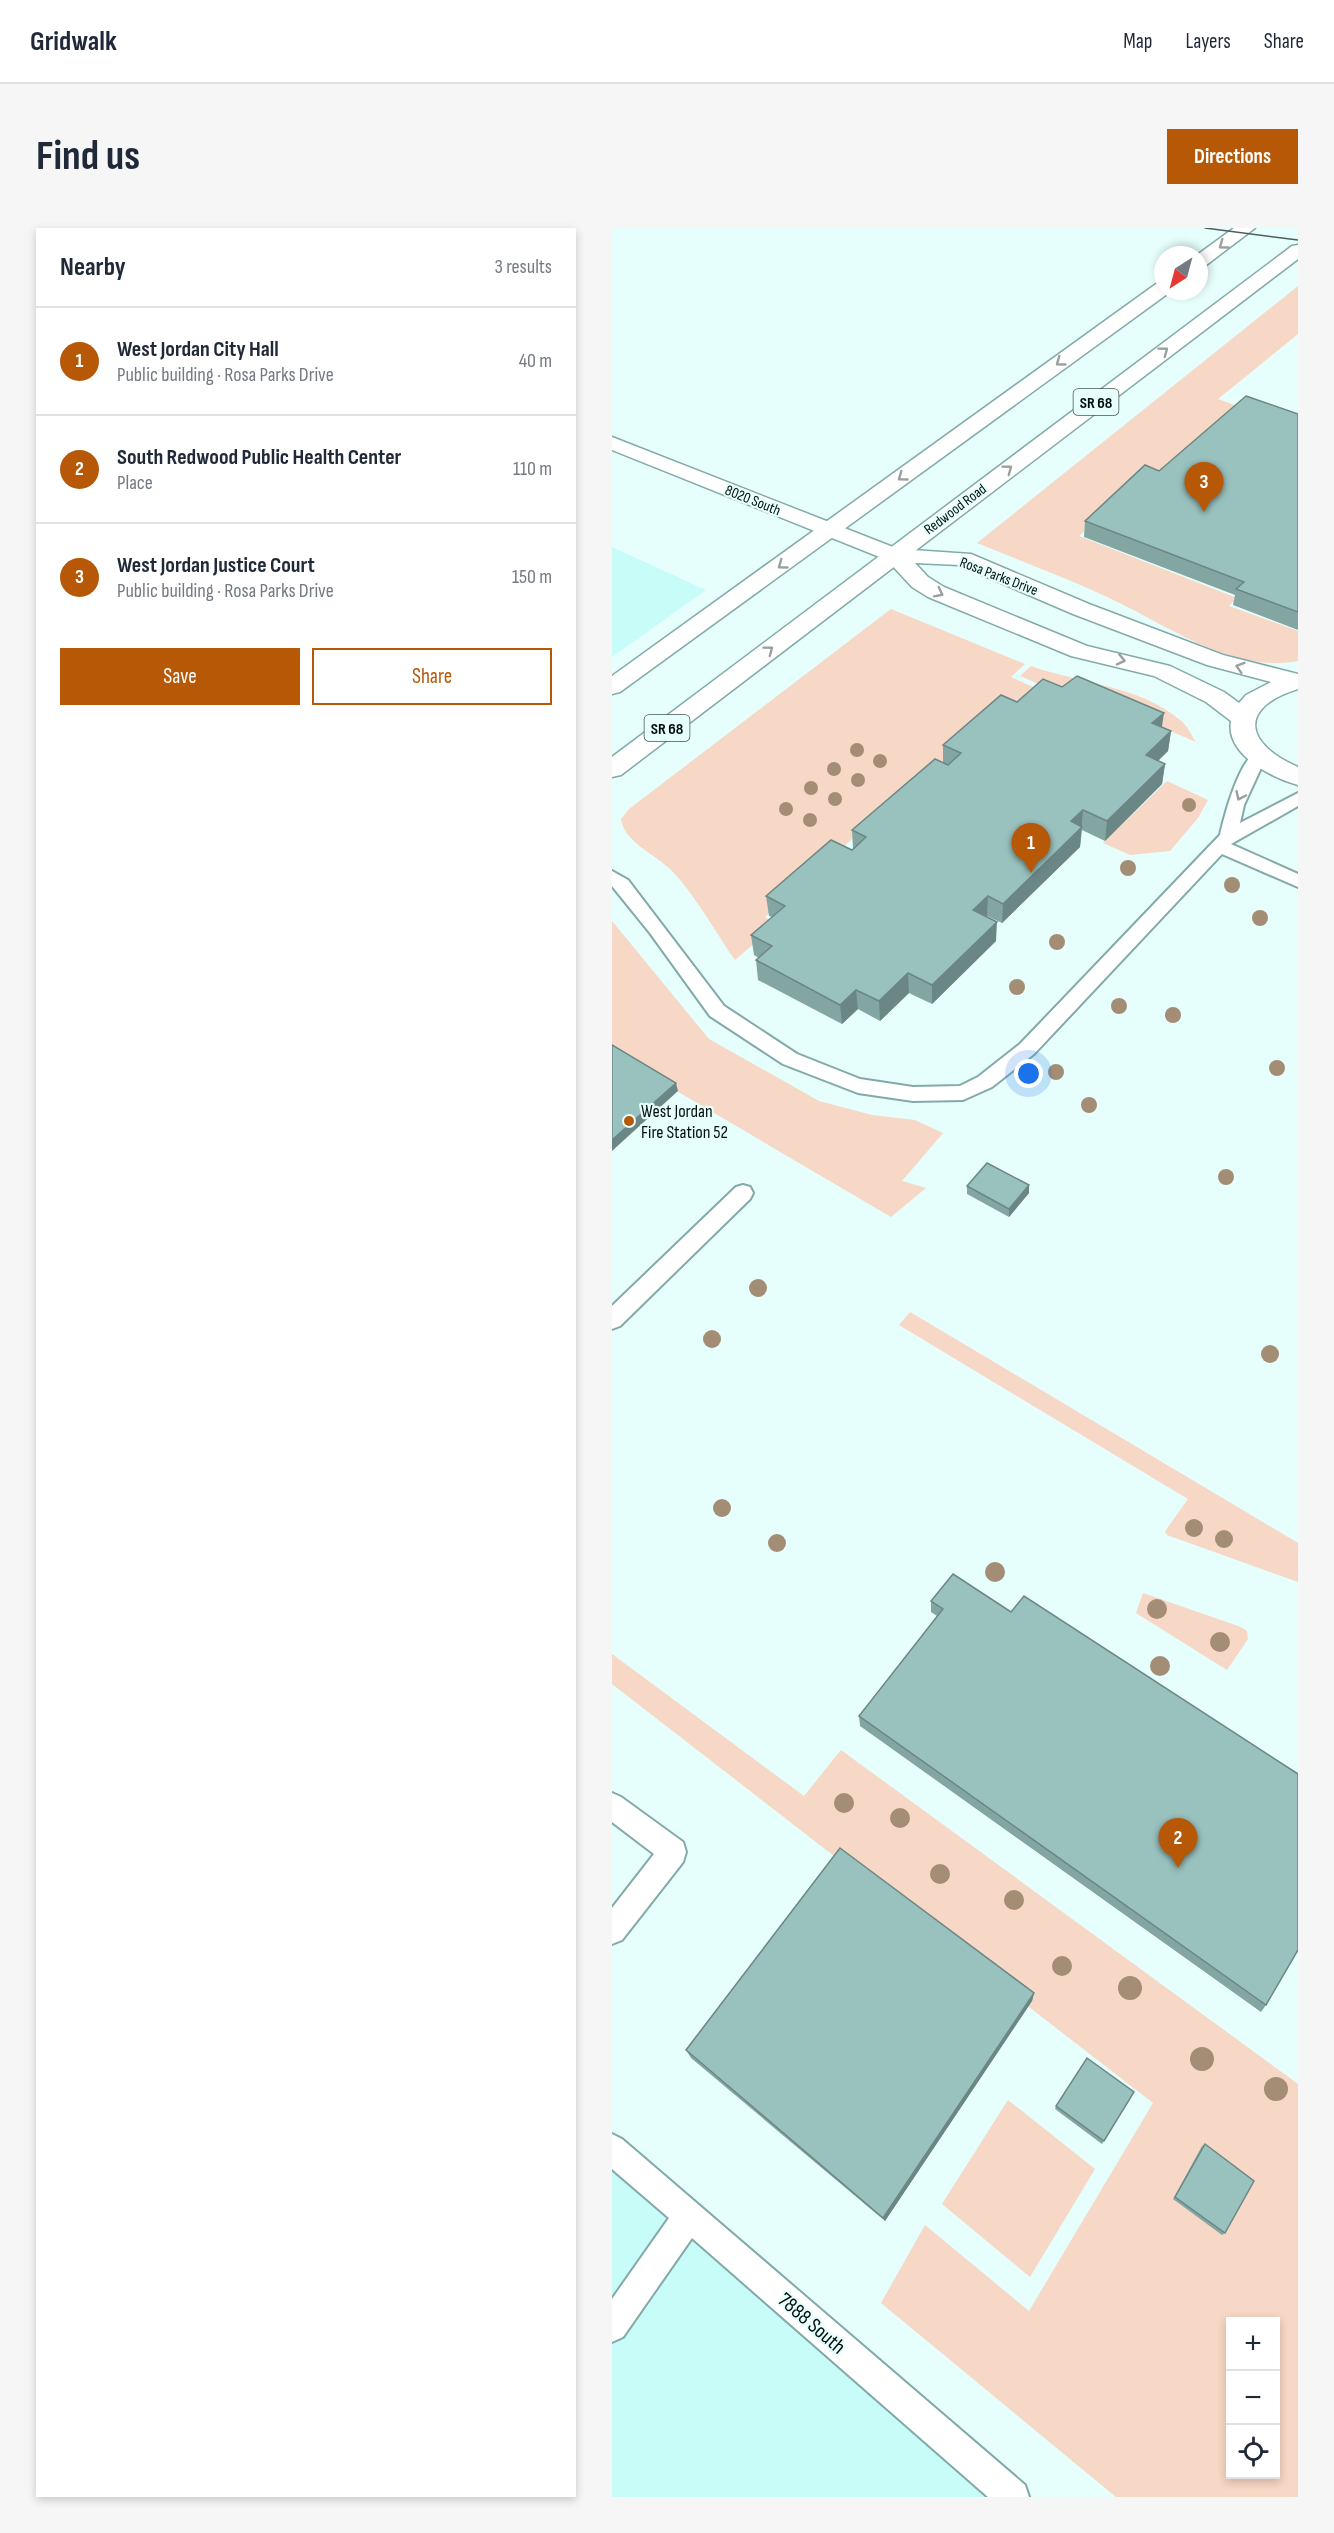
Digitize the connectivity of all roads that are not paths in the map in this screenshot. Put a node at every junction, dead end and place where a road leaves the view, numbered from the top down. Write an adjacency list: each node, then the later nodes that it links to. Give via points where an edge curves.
1 (1246, 228): 3 (main road, one-way to 3)
2 (1298, 250): 7 (main road, Redwood Road / SR 68, one-way to 2)
3 (1208, 255)
4 (1154, 295): 6 (main road, one-way to 6)
5 (612, 443): 6 (main road, 8020 South)
6 (829, 530): 7 (main road, 8020 South); 9 (main road, one-way to 9)
7 (895, 555): 8 (main road, Rosa Parks Drive, one-way to 7, via 1215,660 963,559); 10 (main road, one-way to 10, via 920,582 936,592 1079,651 1162,671 1215,697); 12 (main road, Redwood Road / SR 68, one-way to 7)
8 (1298, 681): 10 (main road, via 1271,688 1252,700)
9 (612, 687)
10 (1242, 717): 11 (main road, via 1243,736)
11 (1258, 757): 13 (main road); 15 (lane, one-way to 15, via 1235,805)
12 (612, 770)
13 (1298, 777)
14 (1298, 799): 15 (lane)
15 (1224, 841): 16 (lane, via 1027,1049 985,1083 963,1093 939,1095 858,1086 790,1059 717,1011 657,928); 17 (lane)
16 (612, 877)
17 (1298, 881)
18 (743, 1193): 19 (lane)
19 (612, 1320)
20 (612, 1806): 21 (lane, via 673,1852)
21 (612, 1930)
22 (612, 2149): 23 (lane, 7888 South)
23 (690, 2216): 24 (lane); 25 (lane, 7888 South)
24 (612, 2326)
25 (1013, 2497)

